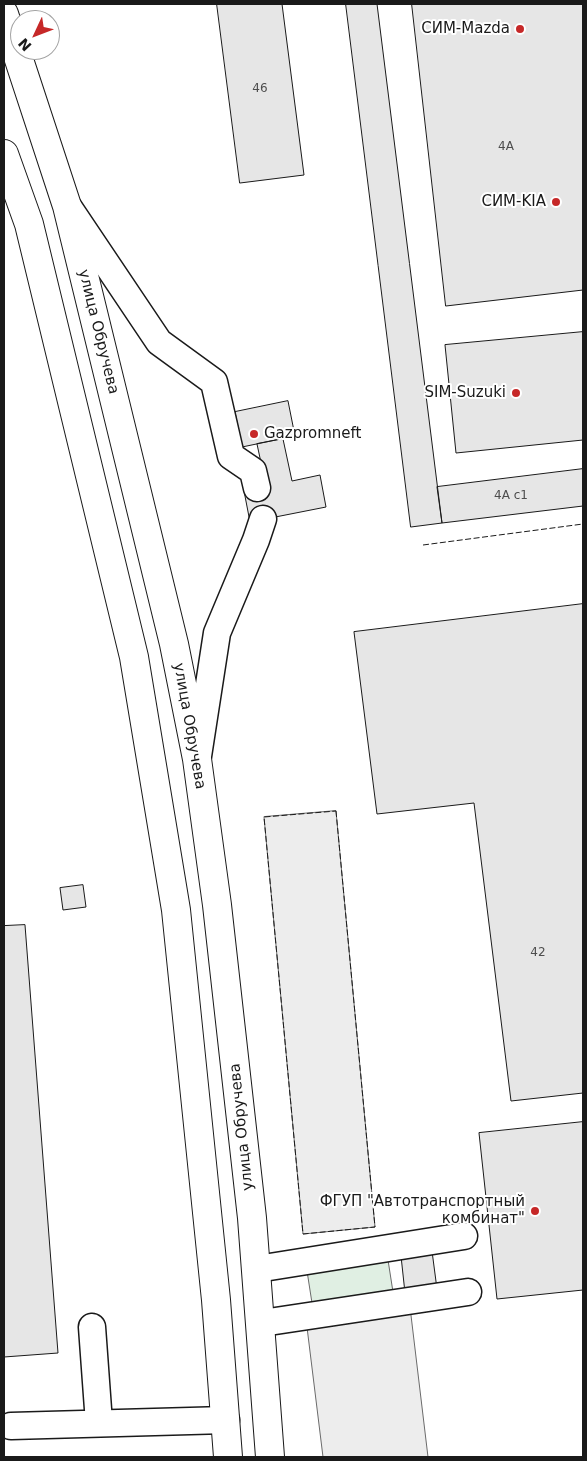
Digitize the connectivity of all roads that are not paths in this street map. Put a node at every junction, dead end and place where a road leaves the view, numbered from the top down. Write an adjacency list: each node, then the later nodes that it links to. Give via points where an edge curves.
1 (4, 14): 3 (main road, улица Обручева)
2 (4, 154): 12 (main road, via 30,224 134,657 176,910)
3 (67, 206): 4 (lane, via 159,342 214,382 231,456 253,471); 6 (main road, улица Обручева, via 174,644)
4 (257, 488)
5 (263, 519): 6 (lane, via 217,633)
6 (197, 759): 8 (main road, улица Обручева, via 217,905)
7 (464, 1236): 8 (lane)
8 (257, 1269): 10 (main road, улица Обручева)
9 (468, 1292): 10 (lane)
10 (262, 1323): 16 (main road, улица Обручева)
11 (92, 1327): 13 (lane)
12 (226, 1420): 13 (lane); 15 (main road)
13 (99, 1423): 14 (lane)
14 (11, 1426)
15 (228, 1457)
16 (270, 1457)

